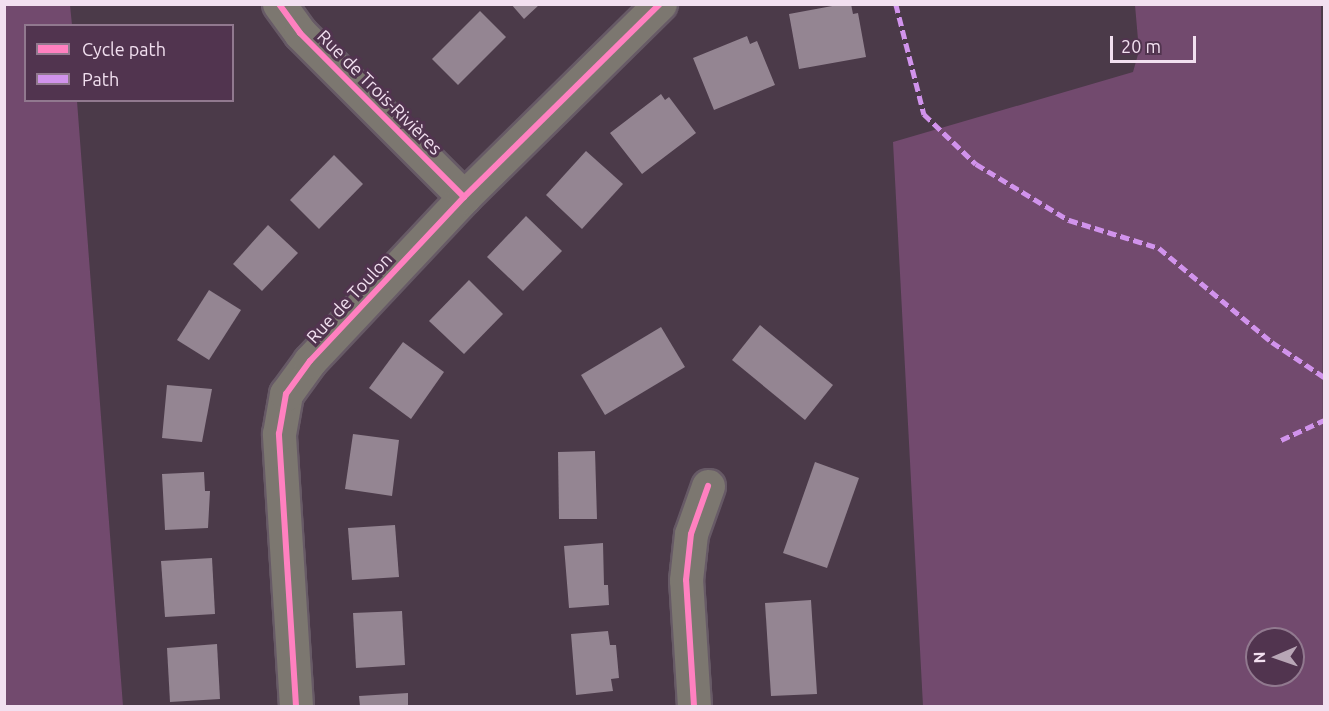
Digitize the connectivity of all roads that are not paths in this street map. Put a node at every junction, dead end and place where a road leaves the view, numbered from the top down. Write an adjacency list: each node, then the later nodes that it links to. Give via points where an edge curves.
1 (279, 4): 3 (street, Rue de Trois-Rivières, via 300,33)
2 (660, 4): 3 (street, Rue de Toulon)
3 (464, 197): 5 (street, Rue de Toulon, via 310,361 286,394 279,434)
4 (708, 486): 6 (street, via 691,534 686,580)
5 (297, 706)
6 (694, 706)

